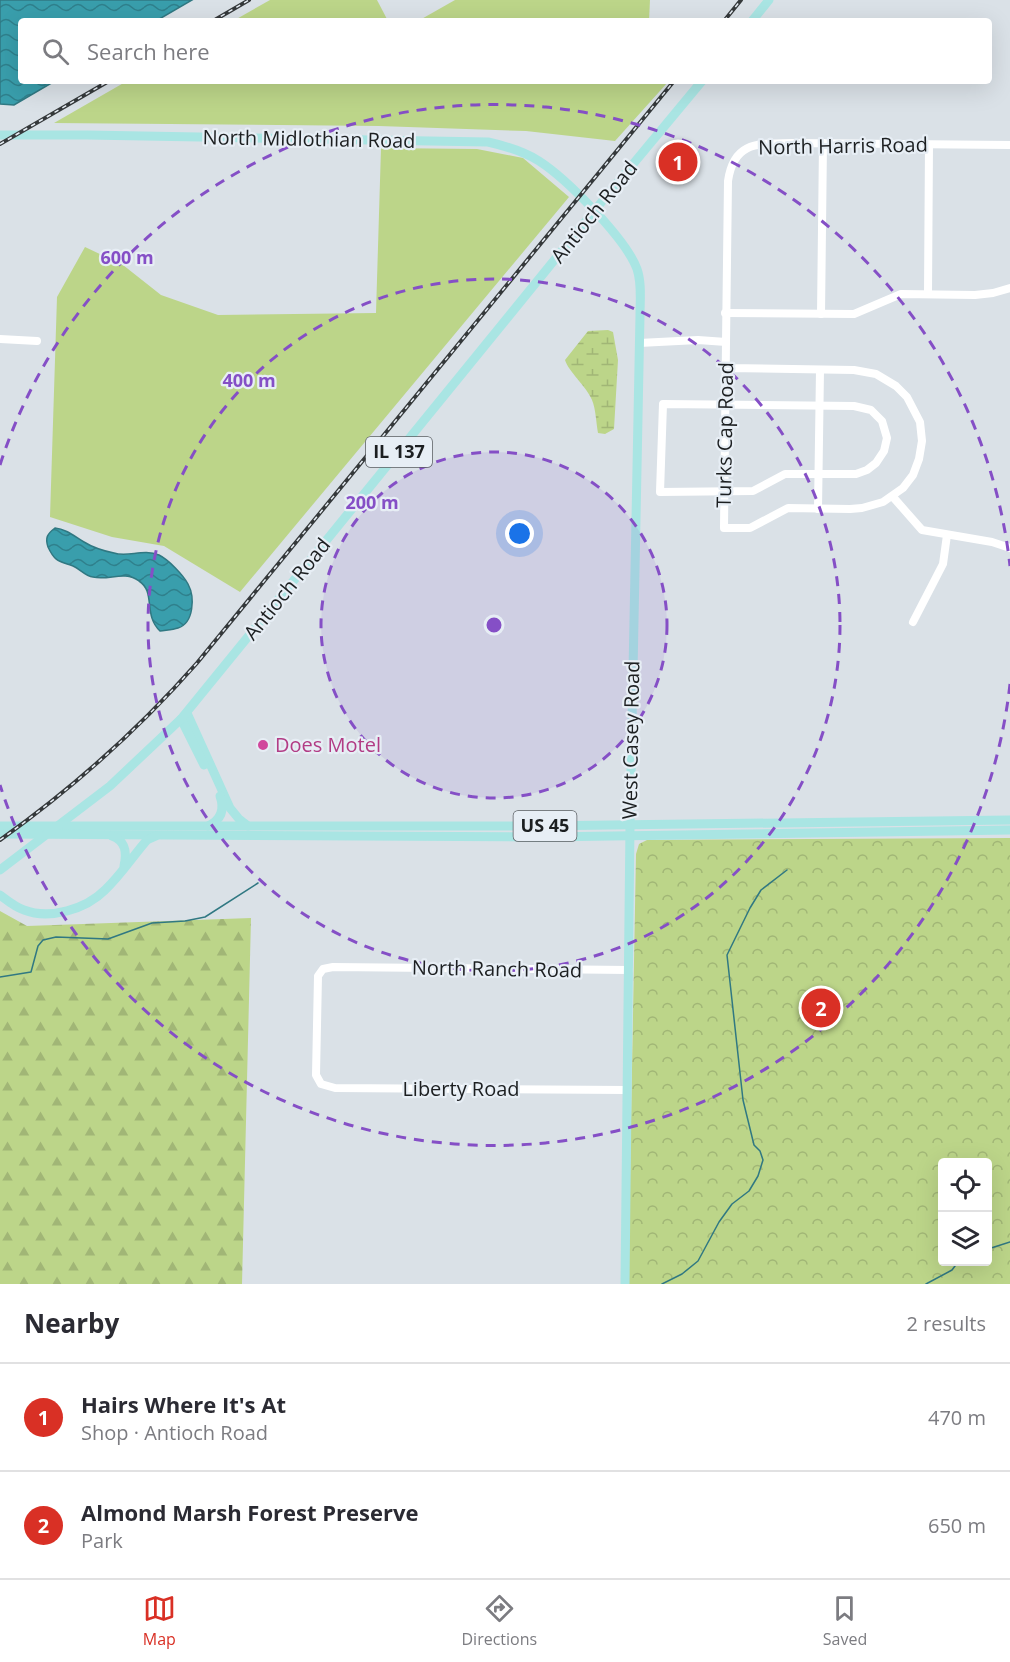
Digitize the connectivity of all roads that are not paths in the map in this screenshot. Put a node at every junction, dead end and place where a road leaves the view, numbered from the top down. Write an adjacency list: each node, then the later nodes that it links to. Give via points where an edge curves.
1 (769, 0): 2 (main road)
2 (754, 18)
3 (700, 84): 8 (main road, Antioch Road / IL 137)
4 (0, 135): 8 (main road, North Midlothian Road, via 488,142 518,150 540,162)
5 (823, 143): 6 (street, North Harris Road); 11 (street, North Harris Road, via 759,143 740,153 732,163 727,190); 12 (street)
6 (929, 144): 7 (street, North Harris Road); 10 (street)
7 (1010, 146)
8 (594, 211): 16 (main road, West Casey Road, via 627,249 638,272); 28 (main road, Antioch Road / IL 137)
9 (1010, 288): 10 (street, via 975,295)
10 (928, 293): 12 (street, via 901,294 854,314)
11 (725, 314): 12 (street); 15 (street, North Harris Road)
12 (821, 314)
13 (0, 339): 14 (street)
14 (37, 341)
15 (726, 342): 16 (street); 17 (street, Turks Cap Road)
16 (639, 343): 33 (main road, West Casey Road)
17 (727, 368): 18 (street); 19 (street, Turks Cap Road)
18 (820, 370): 20 (street); 23 (street, via 876,374 896,386 912,404 920,422 922,450 913,475)
19 (726, 404): 20 (street); 22 (street, Turks Cap Road); 22 (street, via 663,404 660,492)
20 (819, 405): 21 (street); 21 (street, via 871,410 882,421 887,438 876,464 867,470 856,474)
21 (818, 473): 22 (street, via 785,474 753,491); 24 (street)
22 (724, 492): 24 (street, Turks Cap Road, via 724,528 750,528 788,508)
23 (893, 496): 24 (street, via 862,508); 25 (street, via 922,530)
24 (818, 509)
25 (947, 536): 26 (street); 27 (street, via 942,564)
26 (1010, 548)
27 (913, 622)
28 (184, 716): 31 (main road, via 221,800 221,815); 32 (main road, via 230,808); 39 (main road, Antioch Road / IL 137, via 82,809)
29 (1010, 820): 33 (main road, US 45)
30 (0, 826): 31 (main road, US 45)
31 (207, 826): 32 (main road, US 45)
32 (248, 826): 33 (main road, US 45)
33 (630, 830): 34 (main road, US 45); 37 (main road, US 45, via 545,837); 41 (main road, West Casey Road)
34 (1010, 830)
35 (0, 834): 36 (main road, US 45)
36 (108, 835): 37 (main road, US 45); 38 (main road, via 118,838 125,848)
37 (158, 835): 38 (main road, via 147,840)
38 (123, 869): 40 (main road, via 105,891 87,904 63,912 26,911)
39 (0, 870)
40 (0, 895)
41 (629, 970): 42 (street, North Ranch Road, via 333,966 318,974); 43 (main road, West Casey Road)
42 (316, 1060): 43 (street, Liberty Road, via 317,1079 335,1088)
43 (627, 1090): 44 (main road, West Casey Road)
44 (625, 1284)

